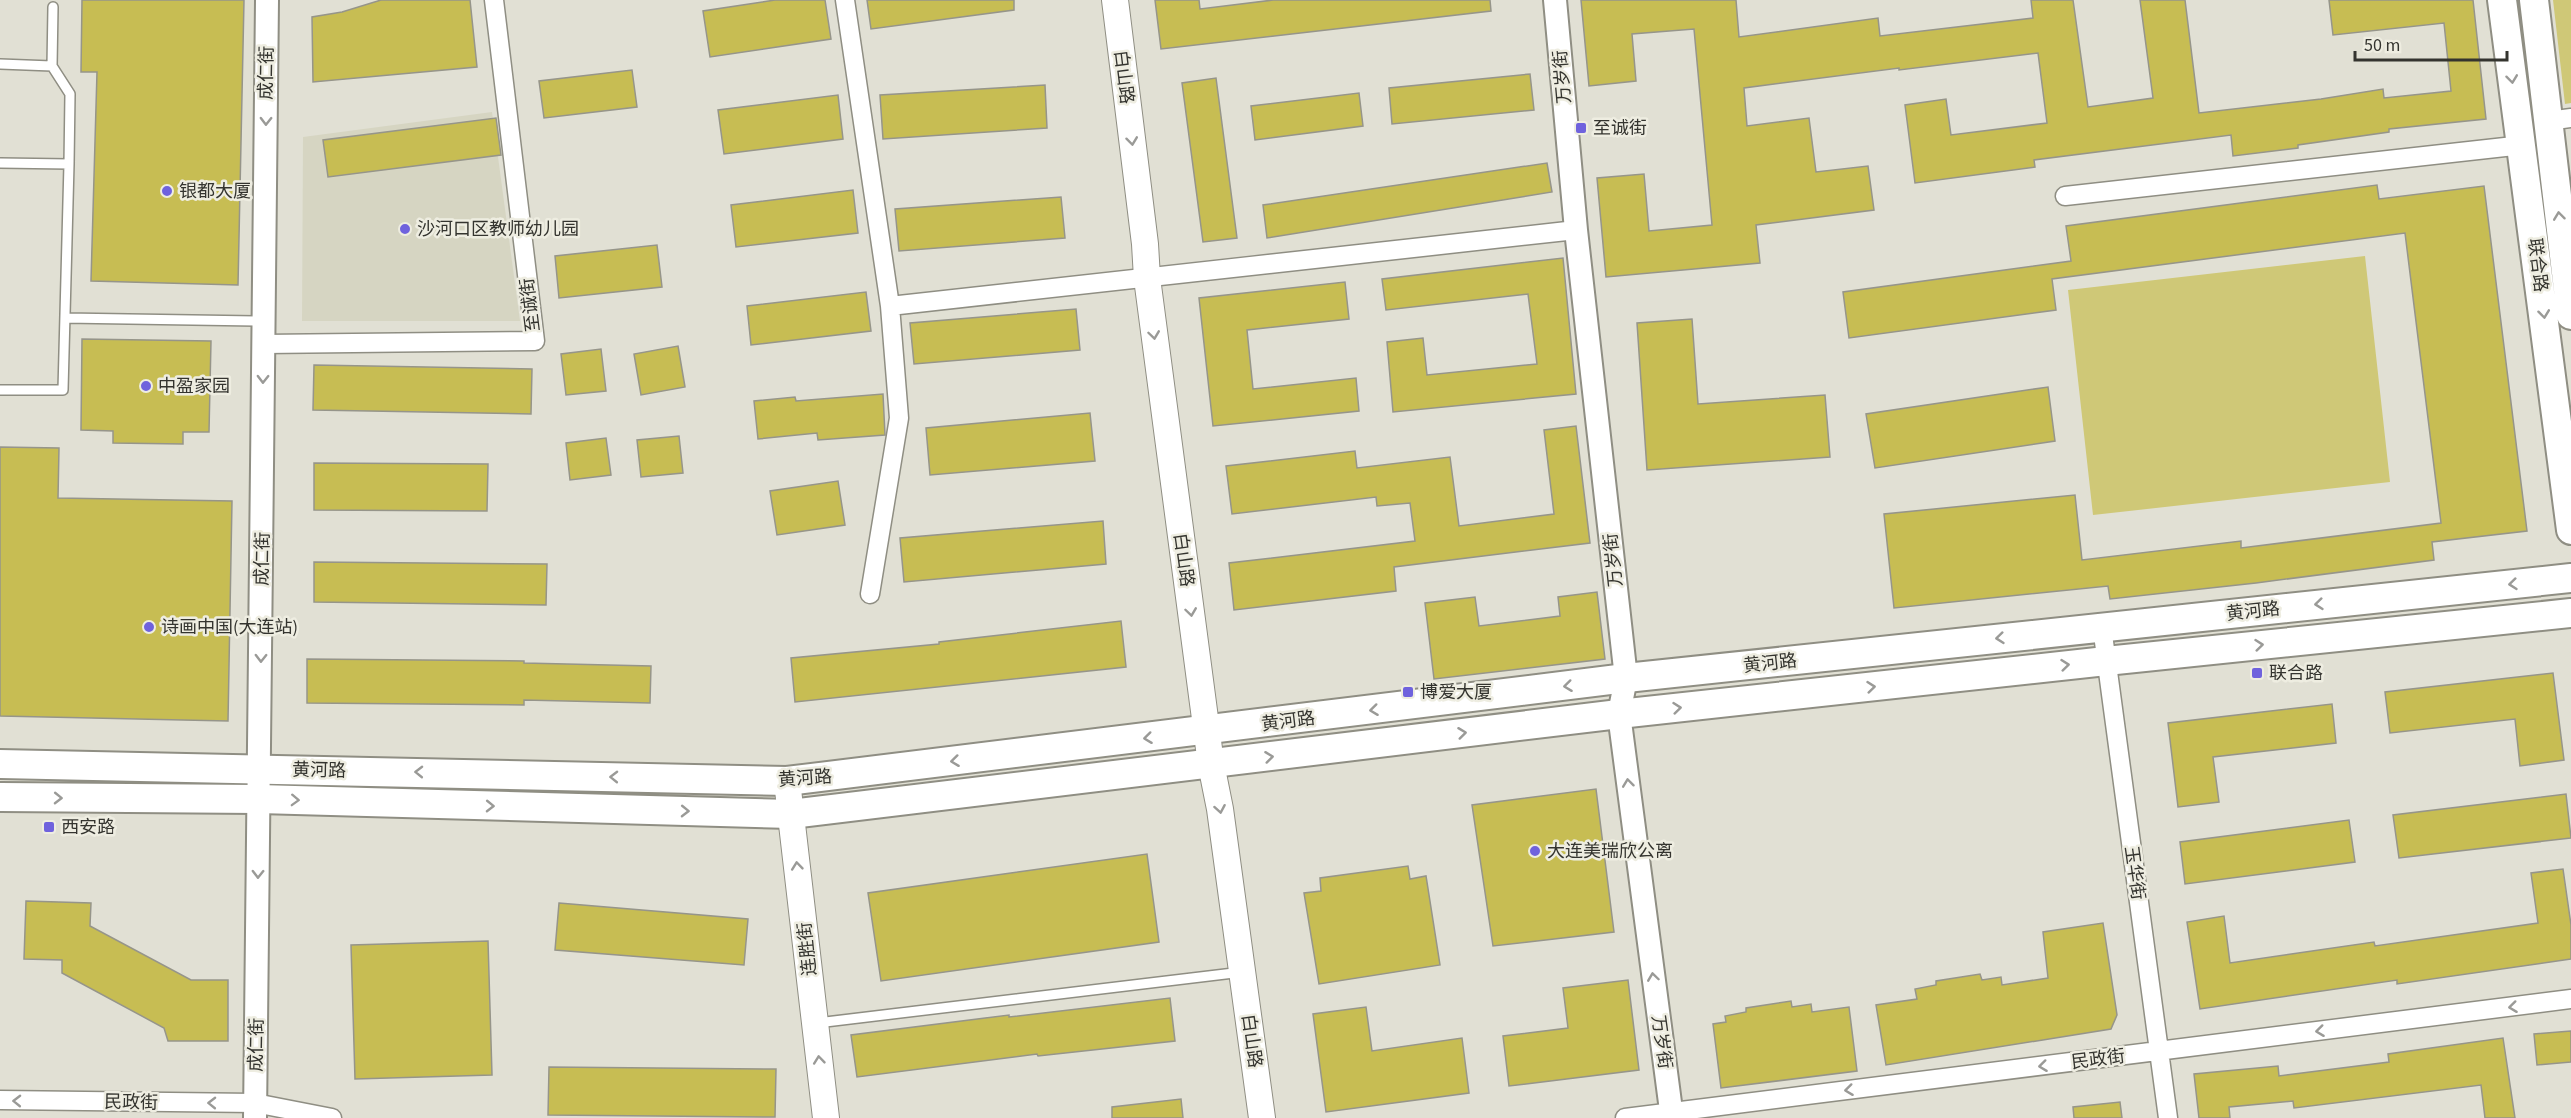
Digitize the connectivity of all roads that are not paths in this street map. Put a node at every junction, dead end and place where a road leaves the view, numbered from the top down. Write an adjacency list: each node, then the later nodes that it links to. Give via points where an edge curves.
1 (267, 0): 21 (street, 成仁街, one-way to 21)
2 (494, 0): 22 (street, 至诚街, via 535,341)
3 (845, 0): 18 (street)
4 (1115, 0): 17 (main road, 白山路, one-way to 17)
5 (1555, 0): 16 (street, 万岁街)
6 (2502, 0): 12 (main road, 联合路, one-way to 12)
7 (2534, 0): 11 (main road, 联合路)
8 (53, 7): 10 (lane)
9 (0, 64): 10 (lane)
10 (52, 66): 14 (lane, via 70,94)
11 (2559, 120): 19 (main road, 联合路, one-way to 11)
12 (2523, 145): 15 (street); 24 (main road, 联合路, one-way to 24)
13 (0, 163): 14 (lane)
14 (69, 164): 20 (lane)
15 (2065, 196)
16 (1576, 230): 17 (street); 30 (street, 万岁街)
17 (1147, 278): 18 (street); 32 (main road, 白山路, one-way to 32)
18 (890, 306): 26 (street, via 898,418)
19 (2571, 315)
20 (65, 318): 21 (lane); 23 (lane, via 63,390)
21 (264, 321): 22 (street, 成仁街)
22 (264, 344): 35 (street, 成仁街, one-way to 35)
23 (0, 390)
24 (2571, 531)
25 (2571, 578): 28 (main road, 黄河路, one-way to 28)
26 (870, 594)
27 (2571, 613): 29 (main road, 黄河路, one-way to 27)
28 (2102, 627): 29 (street, 玉华街); 30 (main road, 黄河路, one-way to 30)
29 (2106, 661): 31 (main road, 黄河路, one-way to 29); 43 (street, 玉华街)
30 (1626, 678): 31 (street, 万岁街); 32 (main road, 黄河路, one-way to 32)
31 (1619, 714): 34 (main road, 黄河路, one-way to 31); 46 (street, 万岁街, one-way to 31)
32 (1206, 731): 34 (main road, 白山路); 36 (main road, 黄河路, one-way to 36)
33 (0, 764): 35 (main road, 黄河路)
34 (1211, 764): 39 (main road, 黄河路); 40 (main road, 白山路, one-way to 40)
35 (260, 768): 36 (main road, 黄河路, one-way to 35); 38 (street, 成仁街)
36 (787, 781): 39 (main road, 连胜街)
37 (0, 797): 38 (main road, 黄河路, one-way to 38)
38 (259, 799): 39 (main road, 黄河路, one-way to 39); 45 (street, 成仁街, one-way to 45)
39 (791, 814): 42 (main road, 连胜街, one-way to 39)
40 (1242, 971): 42 (lane); 49 (main road, 白山路)
41 (2571, 999): 43 (street, 民政街, one-way to 43)
42 (815, 1023): 48 (main road, 连胜街, one-way to 42)
43 (2160, 1052): 46 (street, 民政街, one-way to 46); 51 (street, 玉华街)
44 (0, 1100): 45 (street, 民政街, one-way to 44)
45 (255, 1111): 47 (street, 民政街)
46 (1672, 1115): 50 (street, 民政街)
47 (332, 1118)
48 (826, 1118)
49 (1262, 1118)
50 (1625, 1118)
51 (2168, 1118)

